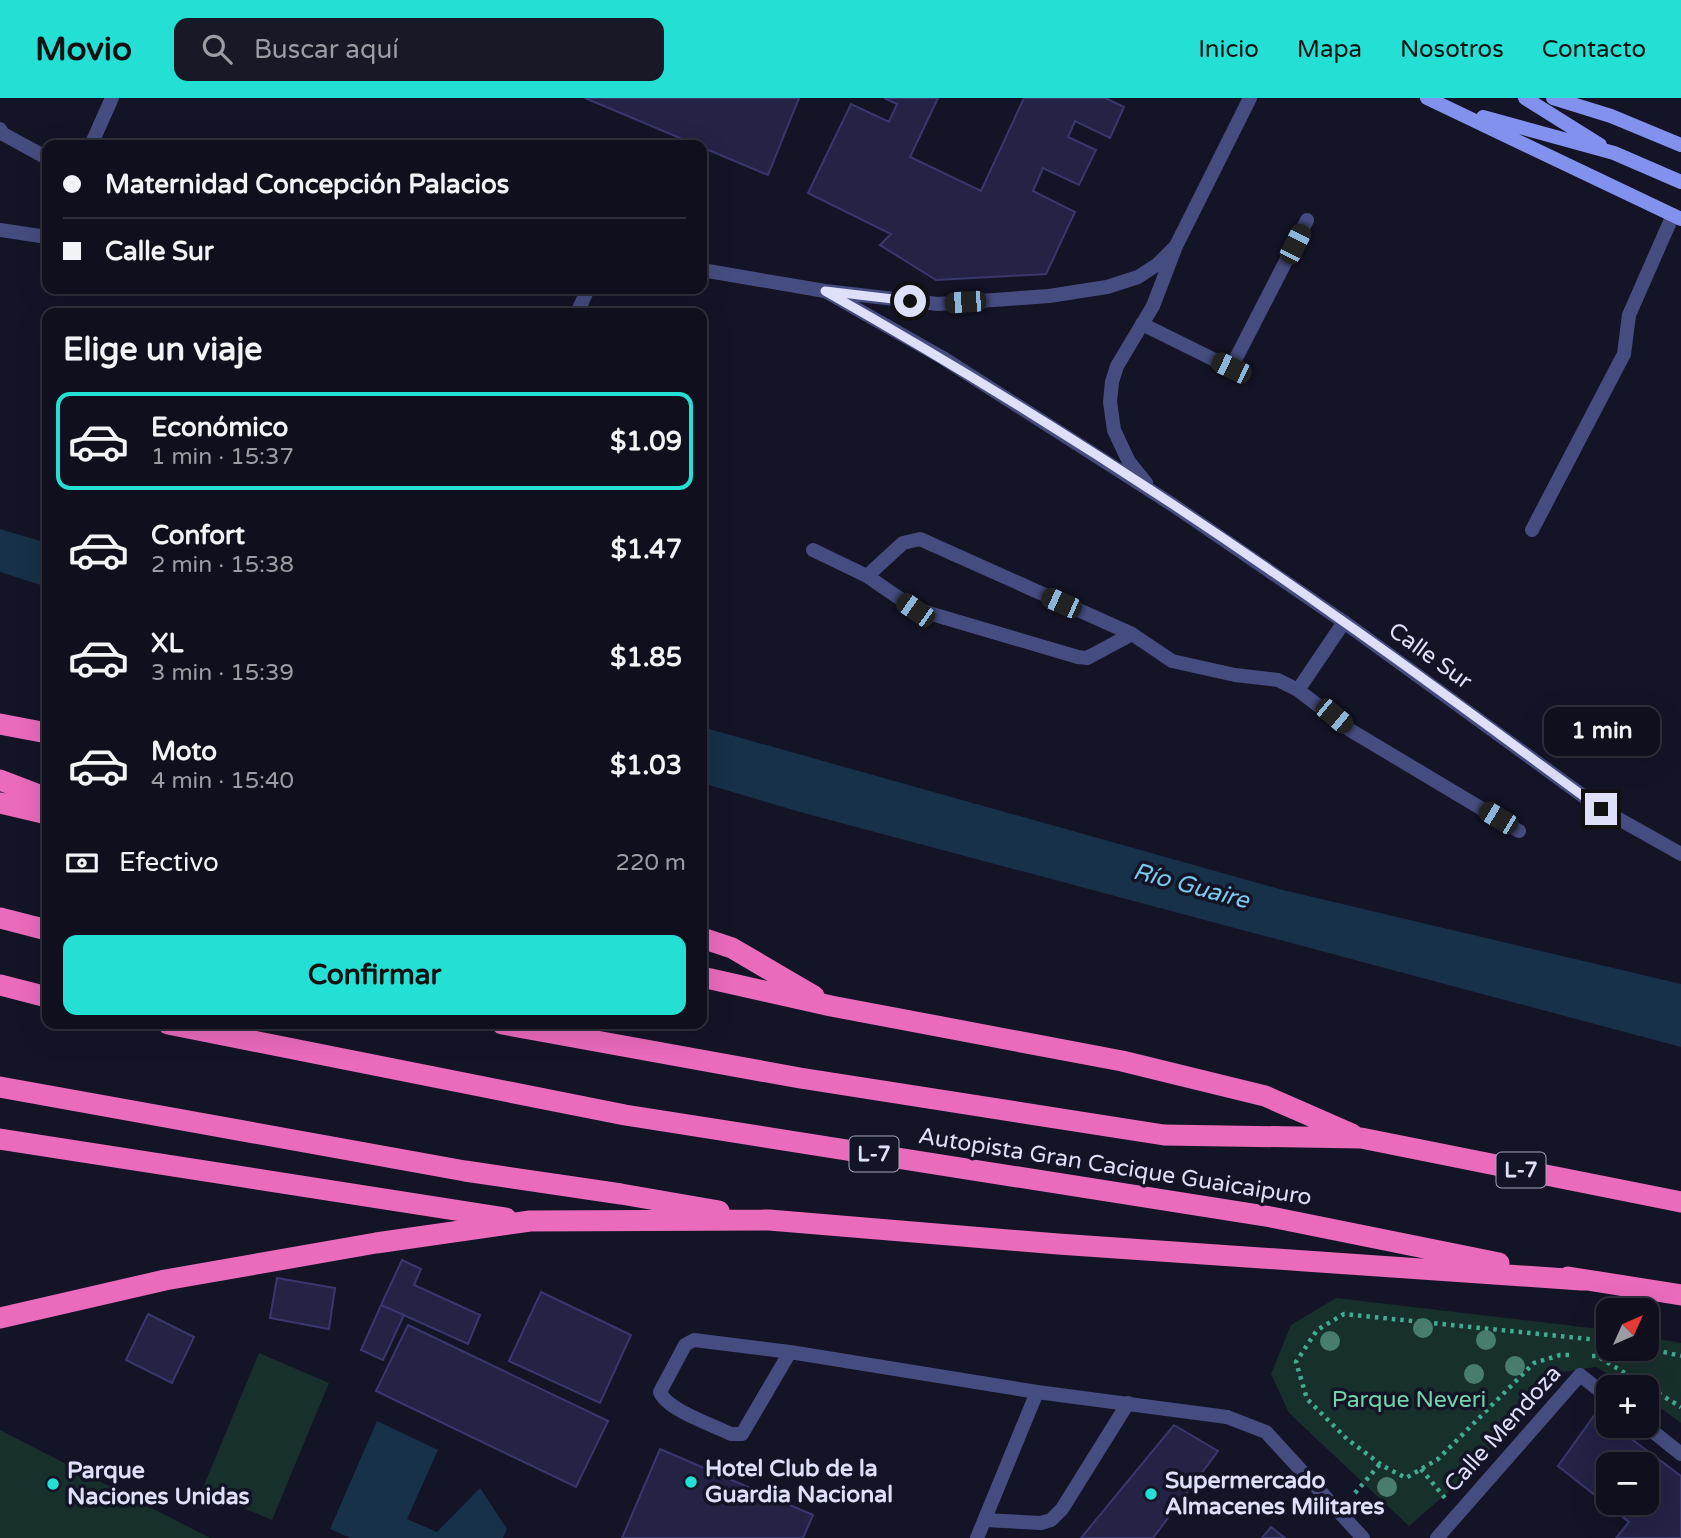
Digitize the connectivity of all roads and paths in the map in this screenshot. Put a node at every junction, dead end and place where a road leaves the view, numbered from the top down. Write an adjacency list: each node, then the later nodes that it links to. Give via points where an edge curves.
1 (112, 98): 8 (street)
2 (1250, 98): 17 (street, Calle Sur)
3 (1427, 98): 6 (main road)
4 (1525, 98): 10 (main road)
5 (1553, 98): 9 (main road)
6 (1447, 107): 10 (main road); 13 (main road)
7 (0, 129): 11 (street)
8 (93, 140)
9 (1681, 145)
10 (1614, 153): 12 (main road)
11 (42, 155)
12 (1681, 182)
13 (1677, 217): 22 (street, via 1629,315 1624,354)
14 (1307, 220): 20 (street, via 1231,368)
15 (0, 230): 16 (street)
16 (42, 236)
17 (1176, 246): 19 (street, Calle Sur, via 1138,277 1049,296 938,304); 20 (street, Calle Sur)
18 (707, 271): 19 (street, Calle Sur)
19 (825, 291): 21 (street, Calle Sur, via 943,358)
20 (1142, 324): 21 (street, Calle Sur, via 1117,366 1110,402 1114,430 1129,462)
21 (1154, 492): 25 (street, Calle Sur)
22 (1532, 530)
23 (813, 550): 24 (street)
24 (867, 576): 26 (street, via 915,610 1078,657 1087,658); 26 (street, via 903,543 920,539)
25 (1344, 622): 27 (street); 35 (street, Calle Sur, via 1601,809)
26 (1132, 634): 27 (street, via 1172,660 1235,676 1278,680)
27 (1298, 690): 34 (street, via 1350,730)
28 (0, 724): 29 (highway)
29 (42, 732)
30 (0, 780): 31 (highway)
31 (42, 796)
32 (0, 803): 33 (highway)
33 (42, 813)
34 (1519, 831)
35 (1681, 854)
36 (0, 918): 37 (highway)
37 (42, 929)
38 (707, 940): 42 (highway, via 732,948)
39 (707, 978): 42 (highway)
40 (0, 985): 41 (highway)
41 (42, 996)
42 (831, 1006): 46 (highway, via 1122,1061 1265,1096)
43 (193, 1029): 51 (highway, Autopista Gran Cacique Guaicaipuro / L-7, via 625,1115 1271,1217)
44 (530, 1029): 46 (highway, Autopista Gran Cacique Guaicaipuro / L-7, via 800,1078 1164,1135)
45 (0, 1087): 49 (highway, via 465,1171)
46 (1361, 1138): 48 (highway, Autopista Gran Cacique Guaicaipuro / L-7)
47 (0, 1139): 50 (highway)
48 (1681, 1202)
49 (769, 1220): 50 (highway); 51 (highway)
50 (530, 1221): 53 (highway, via 165,1280)
51 (1581, 1280): 52 (highway, Autopista Gran Cacique Guaicaipuro / L-7)
52 (1681, 1295)
53 (0, 1318)
54 (1596, 1340): 63 (path, via 1344,1314 1317,1330 1296,1362 1307,1399)
55 (1659, 1351): 57 (path)
56 (790, 1352): 56 (street, via 694,1340 685,1345 660,1392 673,1407 731,1434 741,1434); 59 (street)
57 (1681, 1356)
58 (1596, 1388): 71 (street, Calle Mendoza, via 1580,1375)
59 (1037, 1392): 60 (street); 68 (street)
60 (1128, 1403): 68 (street, via 1051,1520); 70 (street, via 1227,1417 1266,1432)
61 (1659, 1436): 62 (street)
62 (1681, 1454)
63 (1380, 1464): 65 (path); 66 (path)
64 (1421, 1469): 67 (path)
65 (1406, 1478)
66 (1356, 1493)
67 (1446, 1499)
68 (985, 1520): 69 (street)
69 (977, 1538)
70 (1363, 1538)
71 (1437, 1538)

